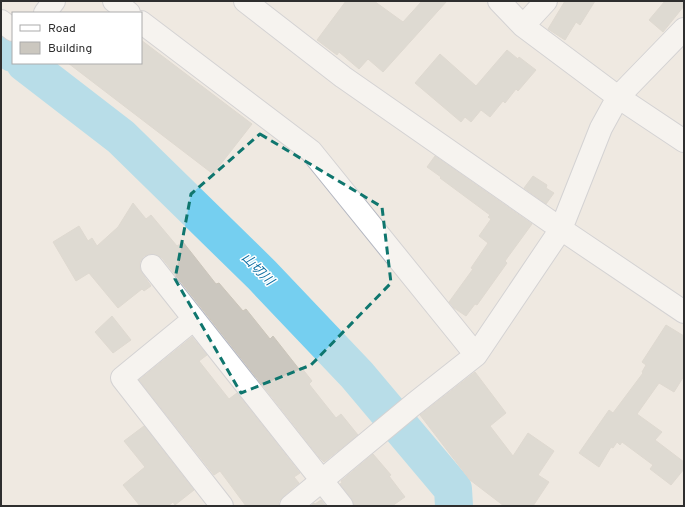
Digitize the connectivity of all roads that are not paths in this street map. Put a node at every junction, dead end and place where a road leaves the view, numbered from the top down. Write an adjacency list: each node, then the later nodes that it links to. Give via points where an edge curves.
1 (54, 1): 6 (street)
2 (114, 1): 7 (street)
3 (245, 1): 15 (street, via 343,78)
4 (499, 1): 10 (street)
5 (546, 1): 10 (street)
6 (46, 12)
7 (128, 12)
8 (1, 21): 11 (street)
9 (142, 23): 19 (street, via 311,151)
10 (523, 26): 13 (street)
11 (12, 29)
12 (684, 29): 13 (street)
13 (618, 97): 14 (street); 15 (street, via 601,128)
14 (684, 141)
15 (561, 228): 17 (street); 19 (street)
16 (152, 266): 18 (street)
17 (684, 312)
18 (194, 319): 20 (street); 21 (street, via 122,378)
19 (476, 356): 20 (street)
20 (322, 481): 22 (street); 23 (street)
21 (222, 506)
22 (291, 506)
23 (342, 506)

